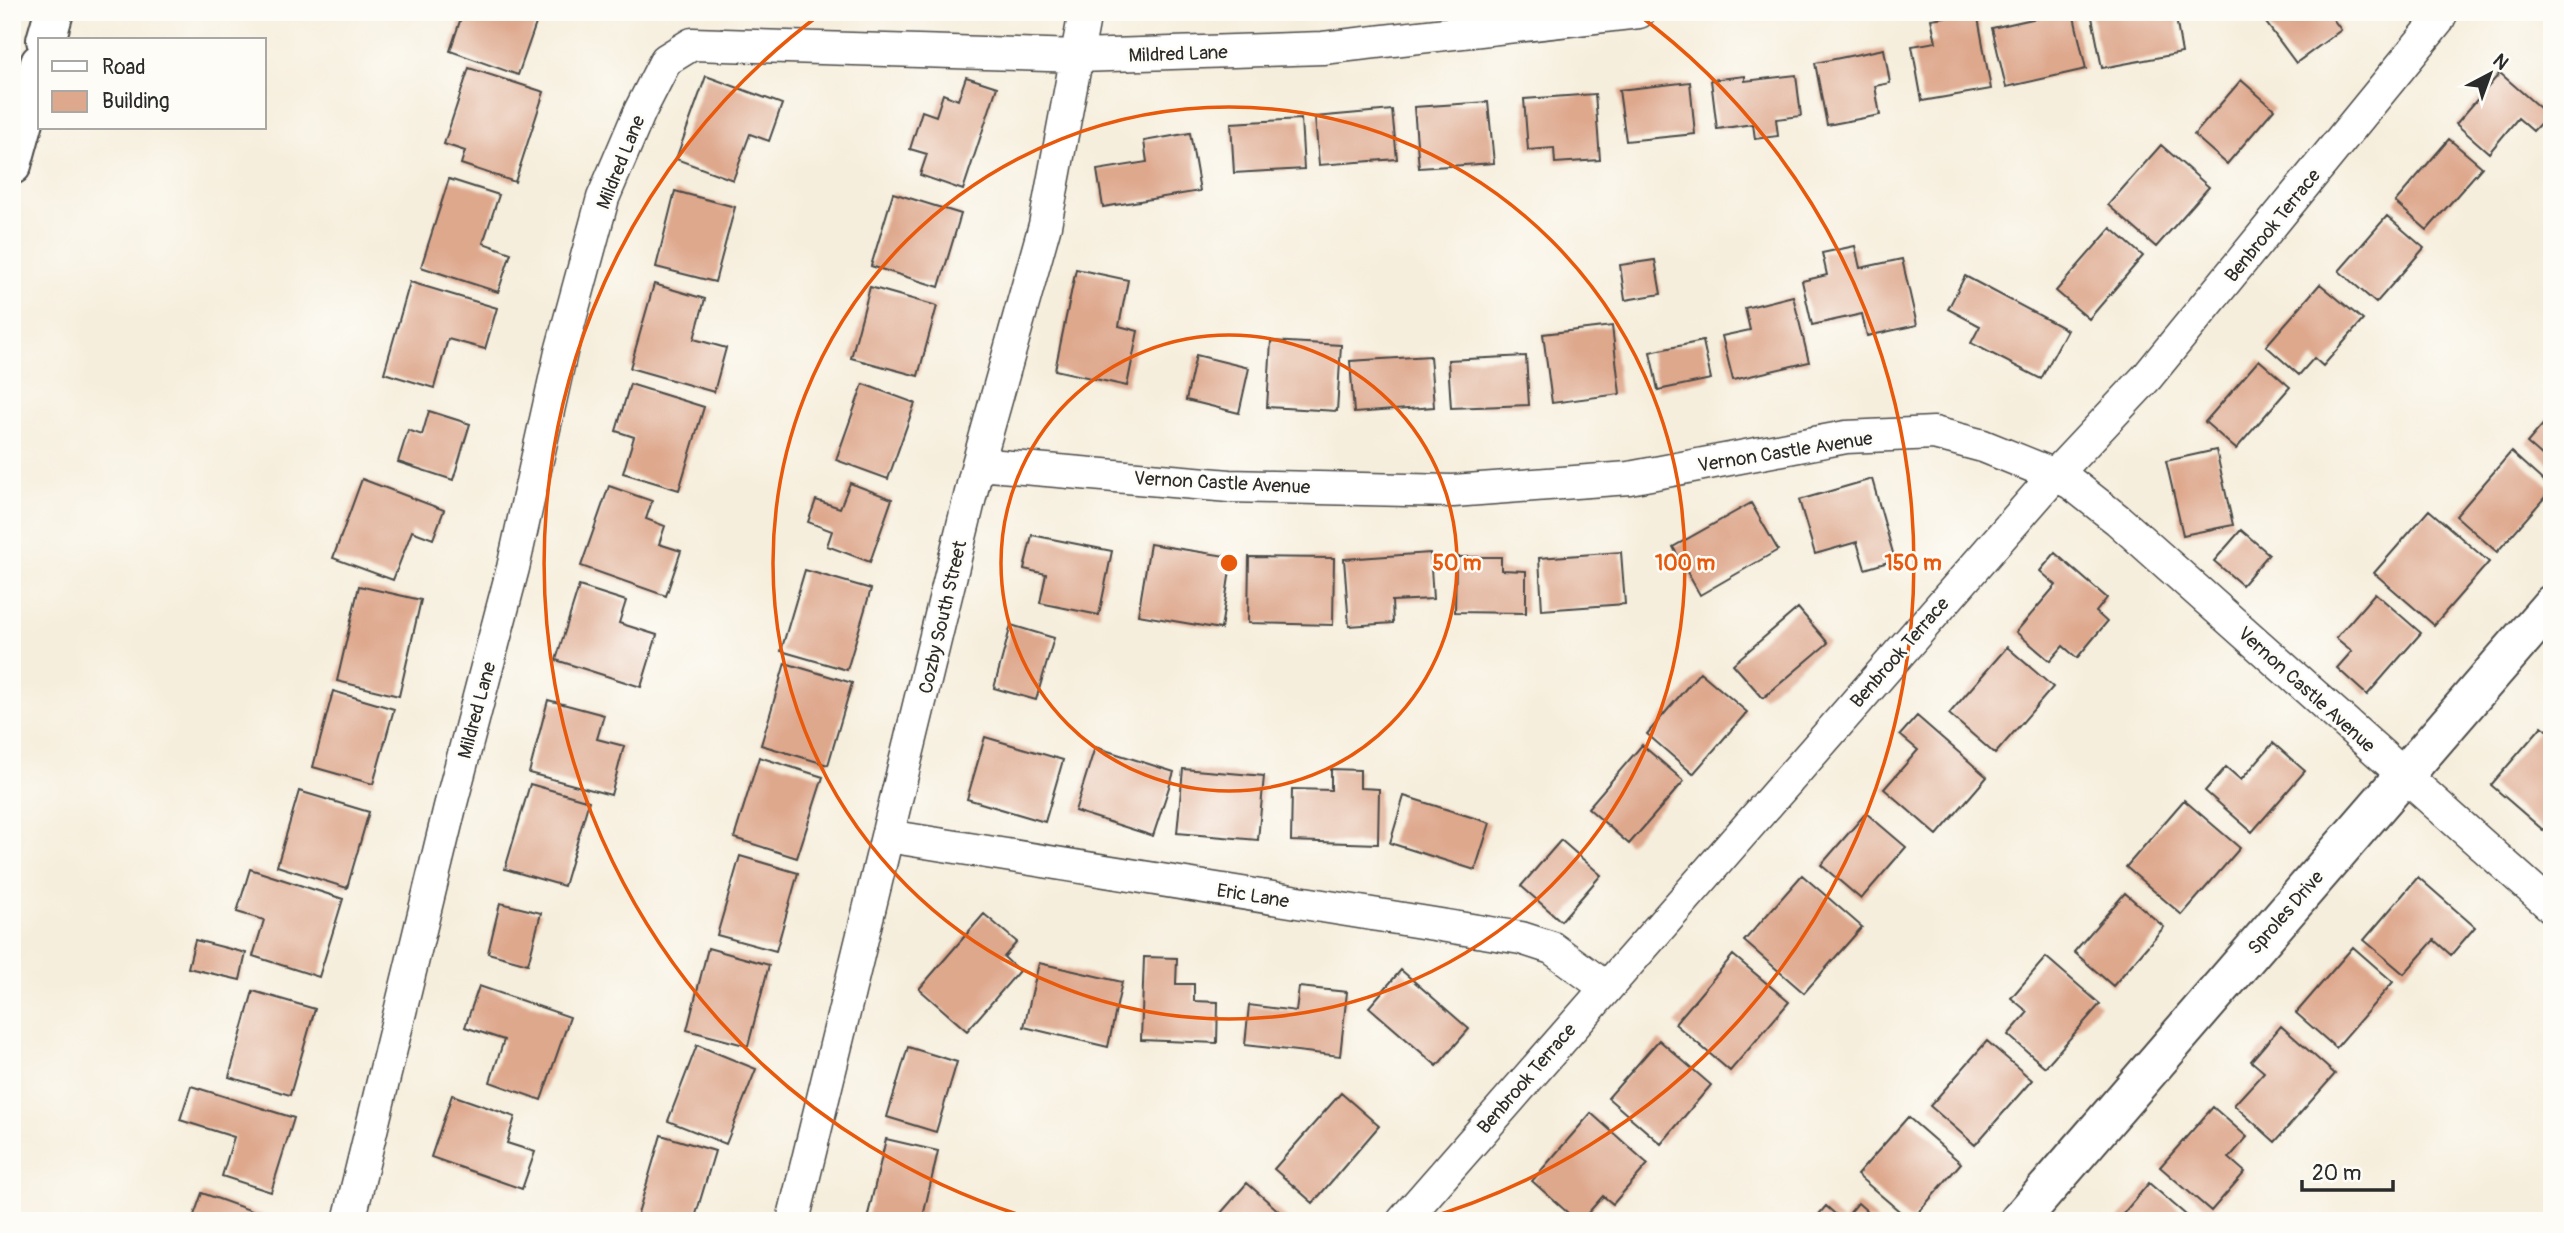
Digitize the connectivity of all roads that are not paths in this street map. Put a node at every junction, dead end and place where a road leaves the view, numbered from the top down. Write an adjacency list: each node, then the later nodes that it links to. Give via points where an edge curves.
1 (54, 12): 5 (street)
2 (1085, 12): 6 (street, Cozby South Street)
3 (1639, 12): 6 (street, Mildred Lane, via 1323,48)
4 (2442, 12): 10 (street, Benbrook Terrace, via 2148,376)
5 (47, 38)
6 (1079, 56): 9 (street, Cozby South Street, via 1045,225); 16 (street, Mildred Lane, via 692,44 666,60 603,198 561,352 513,568 450,807)
7 (38, 70): 8 (street)
8 (12, 165)
9 (978, 464): 10 (street, Vernon Castle Avenue, via 1229,486 1453,491 1629,478 1846,437 1934,433 1983,446); 13 (street, Cozby South Street)
10 (2054, 475): 12 (street, Vernon Castle Avenue, via 2118,520); 15 (street, Benbrook Terrace)
11 (2552, 604): 12 (street, Sproles Drive)
12 (2403, 775): 14 (street, Vernon Castle Avenue); 19 (street, Sproles Drive)
13 (888, 836): 15 (street, Eric Lane, via 1521,937 1552,948); 17 (street, Cozby South Street)
14 (2552, 907)
15 (1605, 987): 18 (street, Benbrook Terrace)
16 (357, 1219)
17 (793, 1221)
18 (1403, 1221)
19 (2019, 1221)

